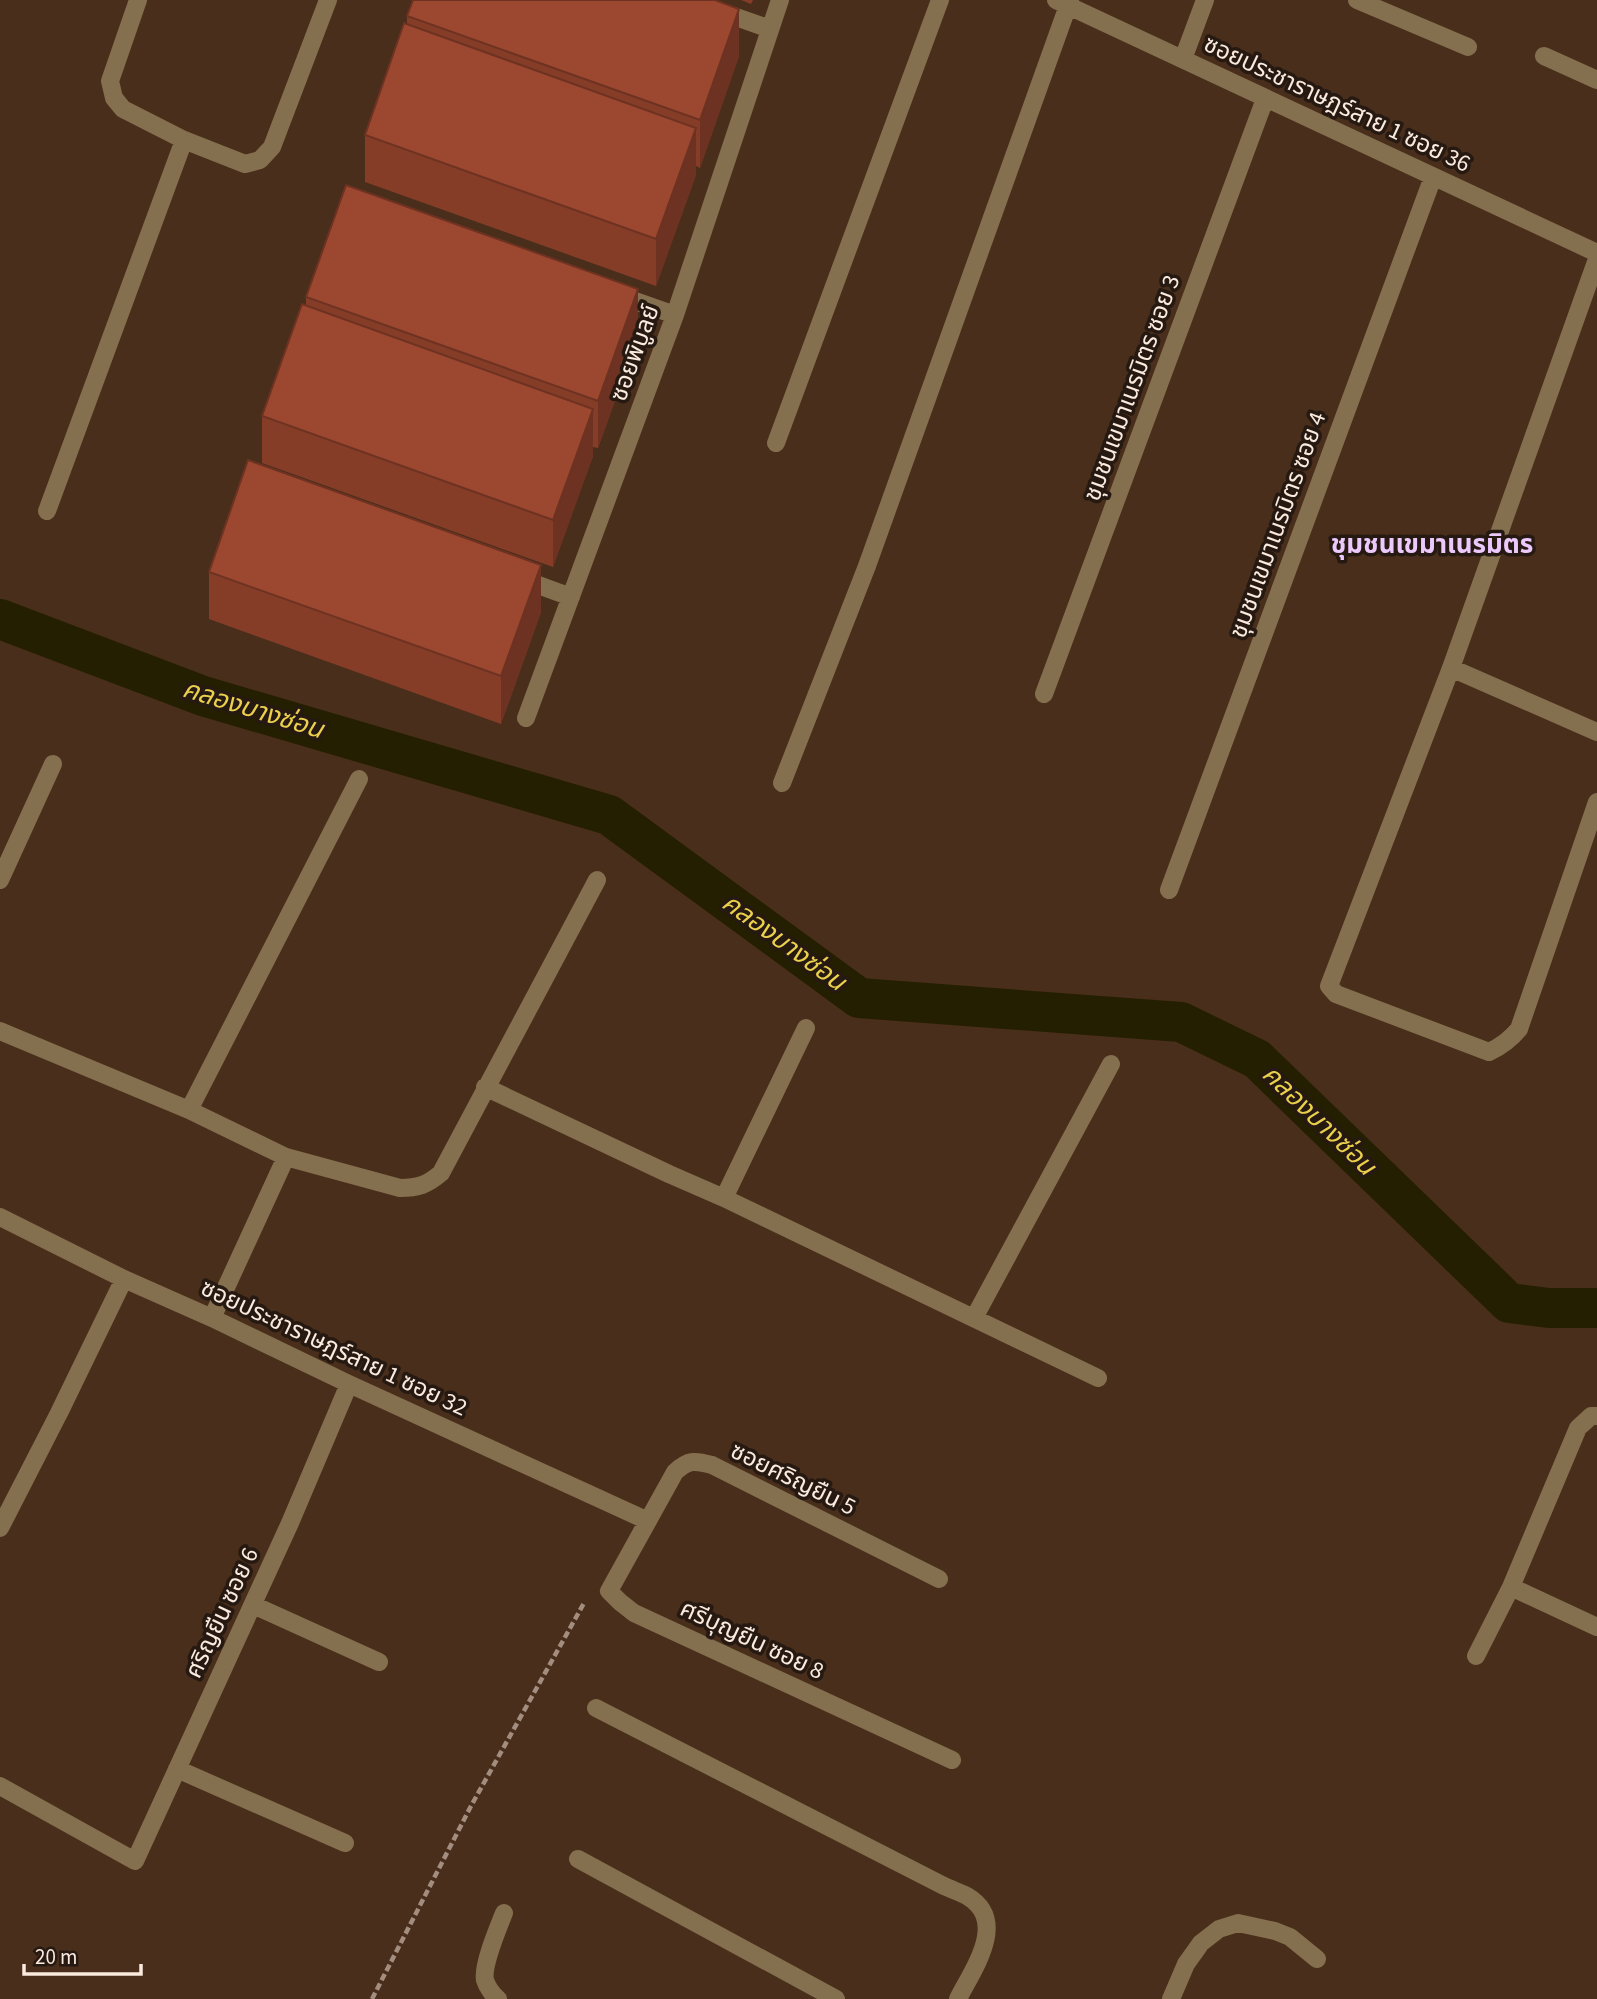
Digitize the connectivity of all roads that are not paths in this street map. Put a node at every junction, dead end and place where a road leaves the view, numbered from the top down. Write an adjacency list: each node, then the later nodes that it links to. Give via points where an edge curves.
1 (138, 0): 15 (street, via 110,80 114,98 123,109)
2 (328, 0): 15 (street, via 272,147 260,160 246,164)
3 (688, 0): 9 (street)
4 (780, 0): 9 (street, ซอยพิบูลย์)
5 (940, 0): 21 (street)
6 (1205, 0): 12 (street)
7 (1357, 0): 10 (street)
8 (1065, 2): 12 (street, ซอยประชาราษฎร์สาย 1 ซอย 36); 31 (street, via 867,566)
9 (770, 29): 20 (street, ซอยพิบูลย์)
10 (1468, 47)
11 (1544, 56): 13 (street)
12 (1184, 59): 14 (street, ซอยประชาราษฎร์สาย 1 ซอย 36)
13 (1597, 80)
14 (1265, 99): 16 (street, ซอยประชาราษฎร์สาย 1 ซอย 36); 26 (street, ชุมชนเขมาเนรมิตร ซอย 3)
15 (184, 140): 22 (street)
16 (1433, 177): 17 (street, ซอยประชาราษฎร์สาย 1 ซอย 36); 35 (street, ชุมชนเขมาเนรมิตร ซอย 4)
17 (1597, 253)
18 (1597, 259): 25 (street)
19 (598, 288): 20 (street)
20 (675, 315): 24 (street, ซอยพิบูลย์)
21 (776, 443)
22 (47, 511)
23 (508, 574): 24 (street)
24 (572, 597): 27 (street, ซอยพิบูลย์)
25 (1451, 668): 28 (street); 32 (street, via 1329,986 1336,994 1489,1052 1501,1047 1519,1028)
26 (1044, 694)
27 (526, 718)
28 (1597, 732)
29 (53, 764): 33 (street)
30 (359, 779): 40 (street)
31 (782, 783)
32 (1597, 802)
33 (0, 880)
34 (597, 880): 39 (street)
35 (1169, 890)
36 (806, 1028): 42 (street)
37 (0, 1031): 40 (street)
38 (1111, 1064): 46 (street)
39 (485, 1087): 41 (street, via 440,1173 428,1184 400,1188); 42 (street)
40 (189, 1110): 41 (street)
41 (286, 1157): 45 (street)
42 (724, 1198): 46 (street)
43 (0, 1217): 44 (street, ซอยประชาราษฎร์สาย 1 ซอย 32)
44 (124, 1279): 45 (street, ซอยประชาราษฎร์สาย 1 ซอย 32); 51 (street)
45 (212, 1318): 48 (street, ซอยประชาราษฎร์สาย 1 ซอย 32)
46 (974, 1318): 47 (street)
47 (1098, 1378)
48 (349, 1384): 50 (street, ซอยประชาราษฎร์สาย 1 ซอย 32); 54 (street, ศริญยืน ซอย 6)
49 (1597, 1416): 53 (street, via 1578,1428)
50 (648, 1521): 52 (street, ซอยศริญยืน 5, via 675,1472 698,1461); 59 (street, ศรีบุญยืน ซอย 8, via 609,1591 620,1602 634,1613)
51 (0, 1528)
52 (939, 1579)
53 (1511, 1587): 55 (street); 56 (street)
54 (253, 1605): 57 (street); 60 (street, ศริญยืน ซอย 6)
55 (1597, 1627)
56 (1476, 1656)
57 (380, 1662)
58 (596, 1708): 68 (street, via 969,1897 983,1910 987,1936)
59 (952, 1760)
60 (177, 1769): 61 (street, ศริญยืน ซอย 6, via 135,1861); 62 (street)
61 (0, 1786)
62 (345, 1843)
63 (578, 1859): 67 (street)
64 (503, 1913): 66 (street, via 485,1979)
65 (1317, 1959): 69 (street, via 1290,1937 1238,1923 1219,1929 1201,1943)
66 (498, 1999)
67 (836, 1999)
68 (958, 1999)
69 (1171, 1999)

